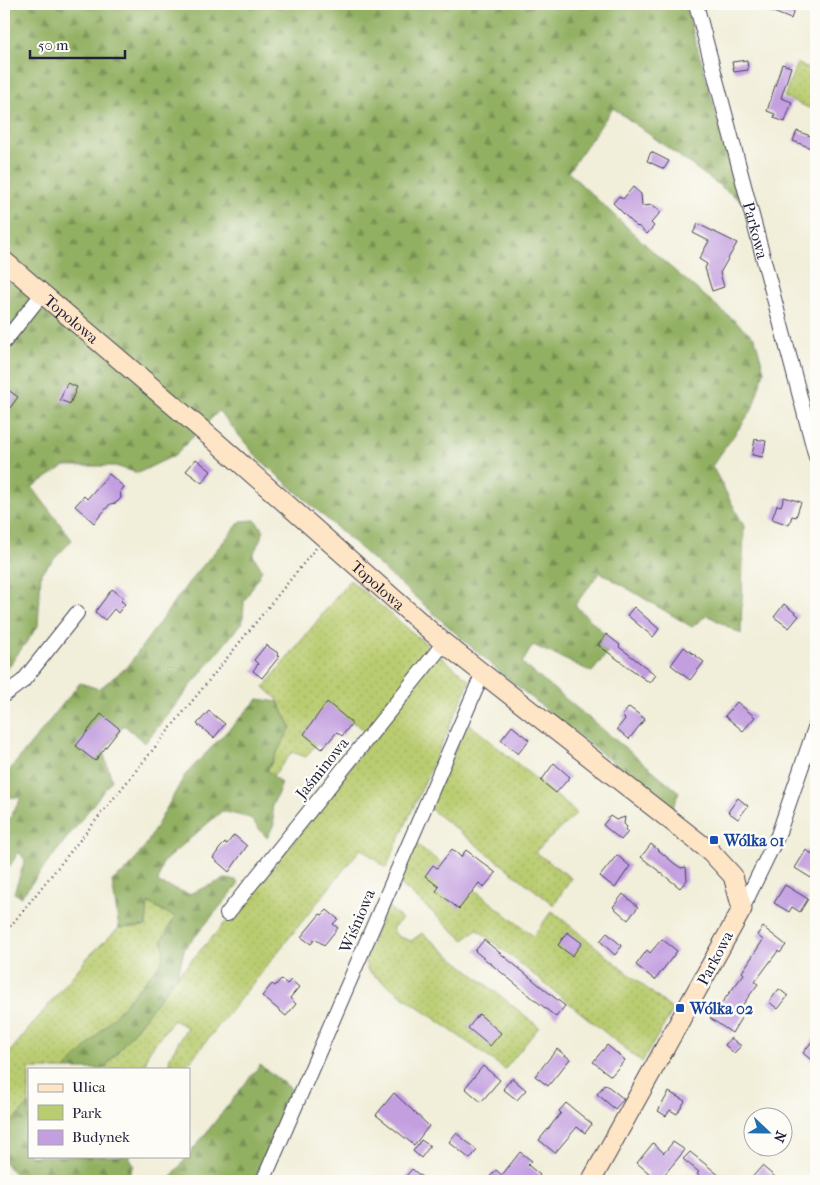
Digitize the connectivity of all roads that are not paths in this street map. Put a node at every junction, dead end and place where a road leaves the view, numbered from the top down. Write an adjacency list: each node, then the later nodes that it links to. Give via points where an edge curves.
1 (696, 4): 5 (street, Parkowa)
2 (4, 261): 3 (street, Topolowa)
3 (43, 293): 4 (street); 7 (street, Topolowa)
4 (4, 342)
5 (816, 457)
6 (77, 613): 9 (street, via 23,681)
7 (444, 643): 8 (street, Topolowa); 12 (street, Jaśminowa)
8 (482, 675): 11 (street, Topolowa, via 711,852 733,876); 13 (street, Wiśniowa)
9 (4, 695)
10 (816, 725): 11 (street, Parkowa, via 778,835)
11 (742, 909): 14 (street, Parkowa)
12 (227, 914)
13 (264, 1181)
14 (591, 1181)

